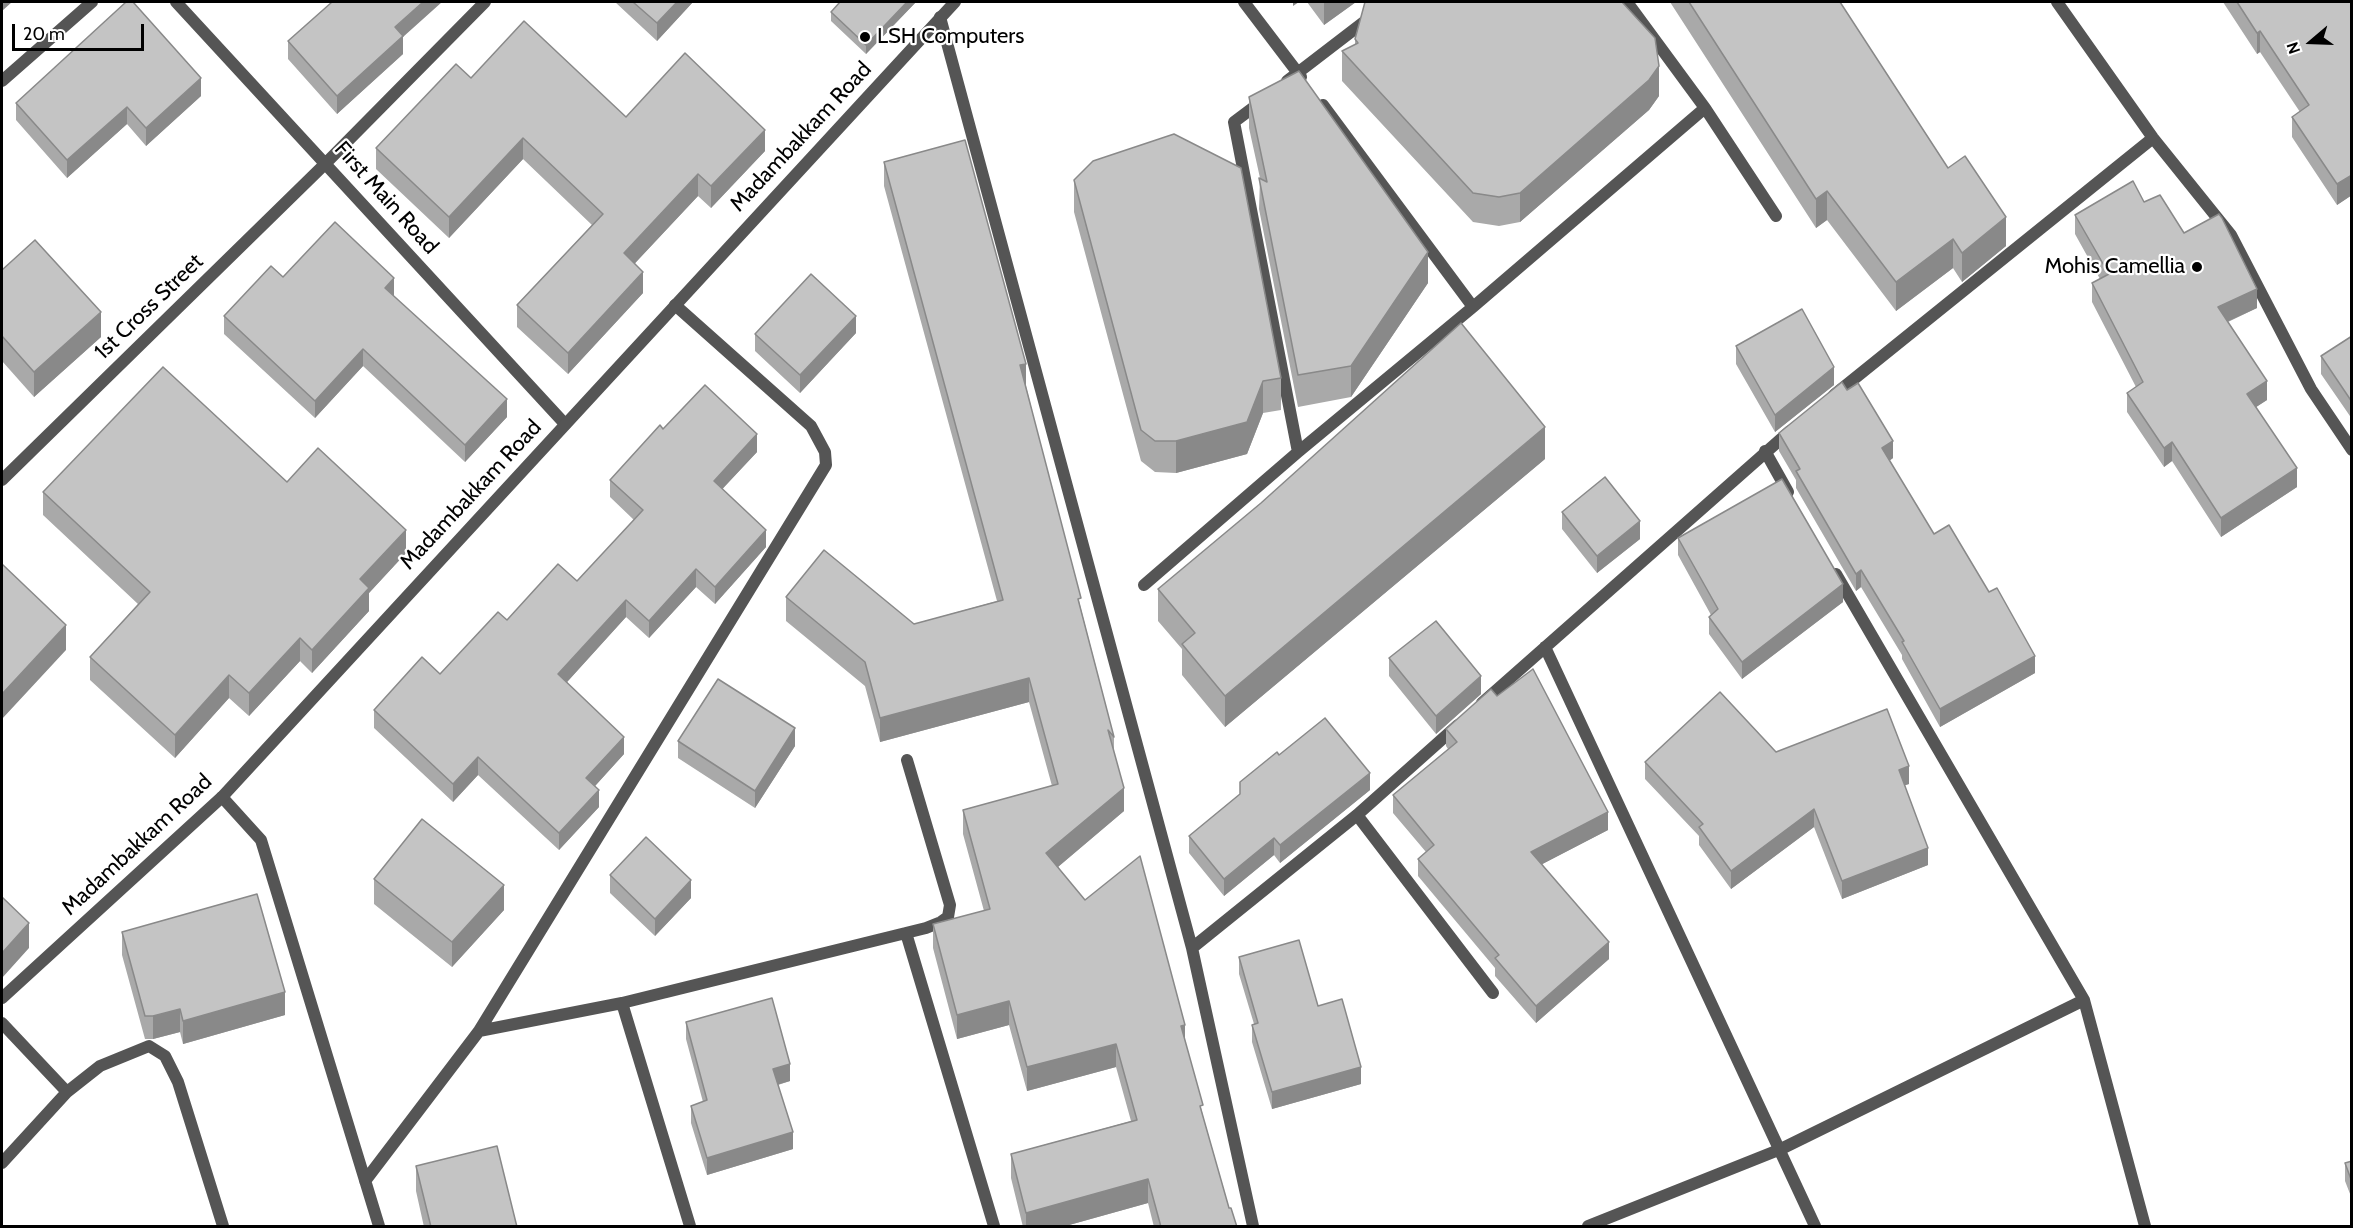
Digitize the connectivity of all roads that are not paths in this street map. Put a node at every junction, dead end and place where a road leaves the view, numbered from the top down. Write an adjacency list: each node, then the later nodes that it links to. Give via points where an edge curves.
1 (92, 2): 11 (street)
2 (176, 2): 14 (street, First Main Road)
3 (485, 2): 14 (street, 1st Cross Street)
4 (955, 2): 9 (street, Madambakkam Road)
5 (1244, 2): 10 (street)
6 (1390, 2): 10 (street)
7 (1627, 2): 12 (street)
8 (2057, 2): 13 (street)
9 (940, 17): 16 (street, Madambakkam Road); 33 (street)
10 (1298, 73): 17 (street); 23 (street, via 1234,122)
11 (2, 81)
12 (1705, 108): 15 (street); 17 (street)
13 (2154, 138): 18 (street); 21 (street, via 2231,235 2311,389)
14 (326, 164): 20 (street, First Main Road); 24 (street, 1st Cross Street)
15 (1776, 216)
16 (675, 305): 20 (street, Madambakkam Road); 39 (street, via 811,426 825,452 826,465)
17 (1473, 307): 23 (street)
18 (1820, 406)
19 (1802, 421): 22 (street)
20 (565, 424): 30 (street, Madambakkam Road)
21 (2352, 450)
22 (1765, 451): 25 (street); 28 (street)
23 (1298, 452): 27 (street)
24 (2, 480)
25 (1794, 502)
26 (1830, 564): 36 (street)
27 (1143, 585)
28 (1545, 647): 31 (street); 41 (street)
29 (907, 760): 32 (street, via 950,904 948,916 941,922)
30 (222, 797): 35 (street, Madambakkam Road); 43 (street, via 261,840)
31 (1357, 815): 33 (street); 34 (street)
32 (906, 933): 37 (street); 47 (street)
33 (1192, 948): 48 (street)
34 (1493, 993)
35 (2, 998)
36 (2084, 999): 41 (street); 51 (street)
37 (622, 1003): 39 (street); 46 (street)
38 (2, 1023): 40 (street)
39 (479, 1031): 43 (street)
40 (67, 1092): 42 (street); 44 (street, via 100,1066 148,1046 165,1056 178,1082)
41 (1781, 1149): 49 (street); 50 (street)
42 (2, 1163)
43 (365, 1182): 45 (street)
44 (223, 1227)
45 (379, 1227)
46 (690, 1227)
47 (994, 1227)
48 (1253, 1227)
49 (1588, 1227)
50 (1815, 1227)
51 (2145, 1227)

